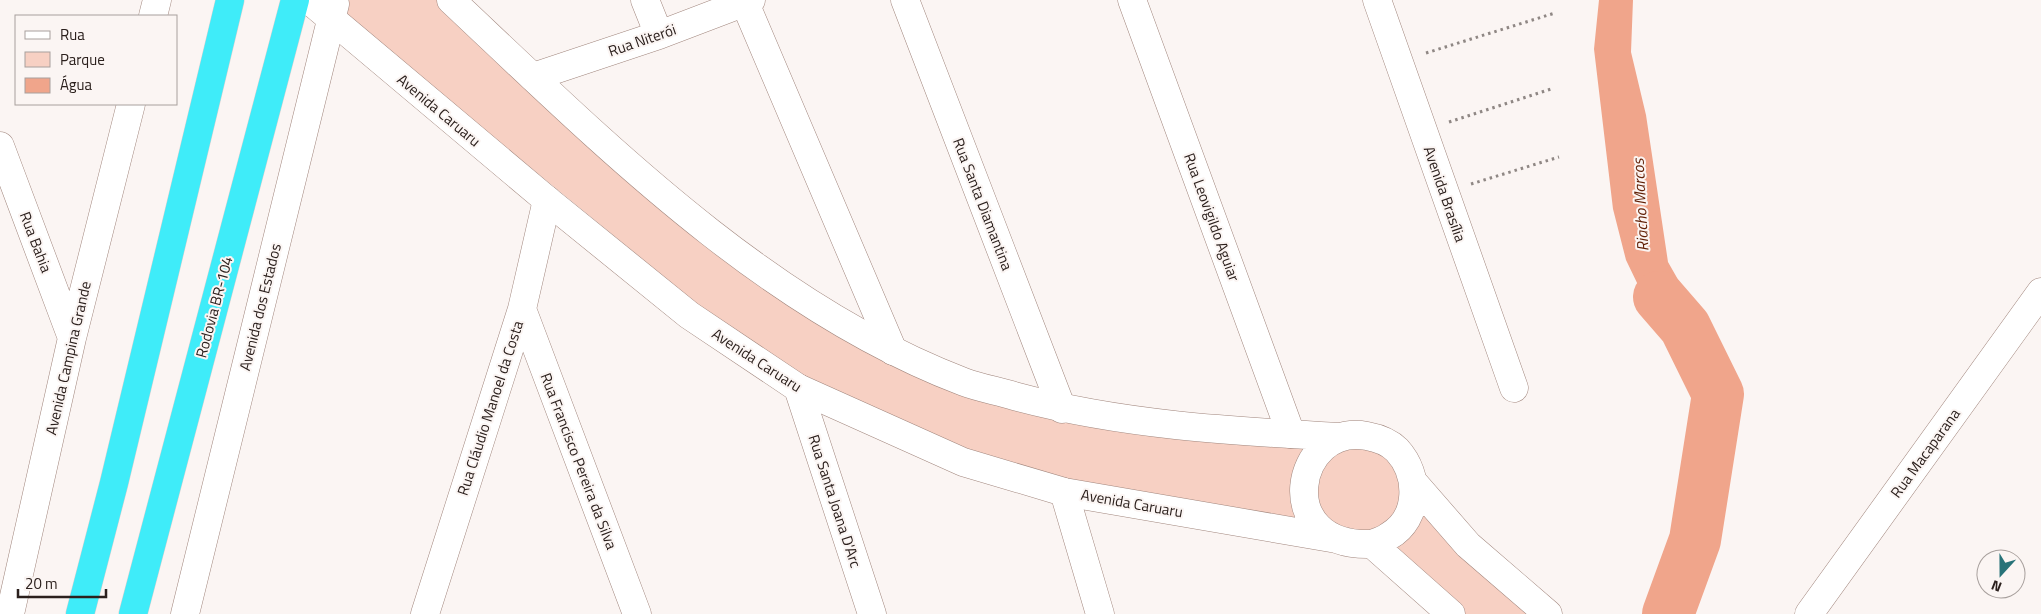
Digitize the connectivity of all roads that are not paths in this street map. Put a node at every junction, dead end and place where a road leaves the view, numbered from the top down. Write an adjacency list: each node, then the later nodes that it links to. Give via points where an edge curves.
1 (157, 0): 12 (main road)
2 (230, 0): 32 (highway)
3 (295, 0): 33 (highway, Rodovia BR-104)
4 (309, 0): 11 (main road, Avenida Caruaru)
5 (452, 0): 14 (main road, Avenida Caruaru)
6 (645, 0): 13 (main road)
7 (905, 0): 24 (main road, Rua Santa Diamantina)
8 (1132, 0): 25 (main road, Rua Leovigildo Aguiar)
9 (1377, 0): 23 (main road, Avenida Brasília)
10 (748, 1): 13 (main road, Rua Niterói); 21 (main road)
11 (334, 9): 17 (main road, Avenida Caruaru); 34 (main road, Avenida dos Estados)
12 (153, 15)
13 (659, 35): 14 (main road, Rua Niterói)
14 (533, 77): 21 (main road, Avenida Caruaru, via 683,210 758,267 834,318)
15 (131, 105): 20 (main road, Avenida Campina Grande)
16 (0, 146): 20 (main road, Rua Bahia)
17 (547, 200): 19 (main road, Rua Cláudio Manoel da Costa); 22 (main road, Avenida Caruaru, via 689,315)
18 (2041, 292): 41 (main road, Rua Macaparana)
19 (522, 309): 35 (main road, Rua Cláudio Manoel da Costa); 36 (main road, Rua Francisco Pereira da Silva)
20 (72, 338): 31 (main road, Avenida Campina Grande)
21 (892, 351): 24 (main road, Avenida Caruaru, via 966,383)
22 (798, 388): 28 (main road, Avenida Caruaru, via 963,462); 37 (main road, Rua Santa Joana D'Arc)
23 (1514, 388)
24 (1062, 409): 25 (main road, Avenida Caruaru, via 1192,428)
25 (1291, 434): 26 (main road, Avenida Caruaru)
26 (1340, 437): 27 (main road, Avenida Caruaru, via 1360,434 1379,438 1396,449 1408,464); 29 (main road, Avenida Caruaru, via 1319,451 1305,472 1304,497 1312,521)
27 (1414, 483): 30 (main road, Avenida Caruaru, via 1413,503 1405,522 1390,536); 40 (main road, Avenida Caruaru, via 1468,545)
28 (1064, 492): 29 (main road, Avenida Caruaru); 38 (main road)
29 (1331, 538): 30 (main road, Avenida Caruaru, via 1351,545)
30 (1372, 544): 39 (main road)
31 (10, 614)
32 (80, 614)
33 (133, 614)
34 (185, 614)
35 (425, 614)
36 (637, 614)
37 (872, 614)
38 (1100, 614)
39 (1451, 614)
40 (1548, 614)
41 (1809, 614)

